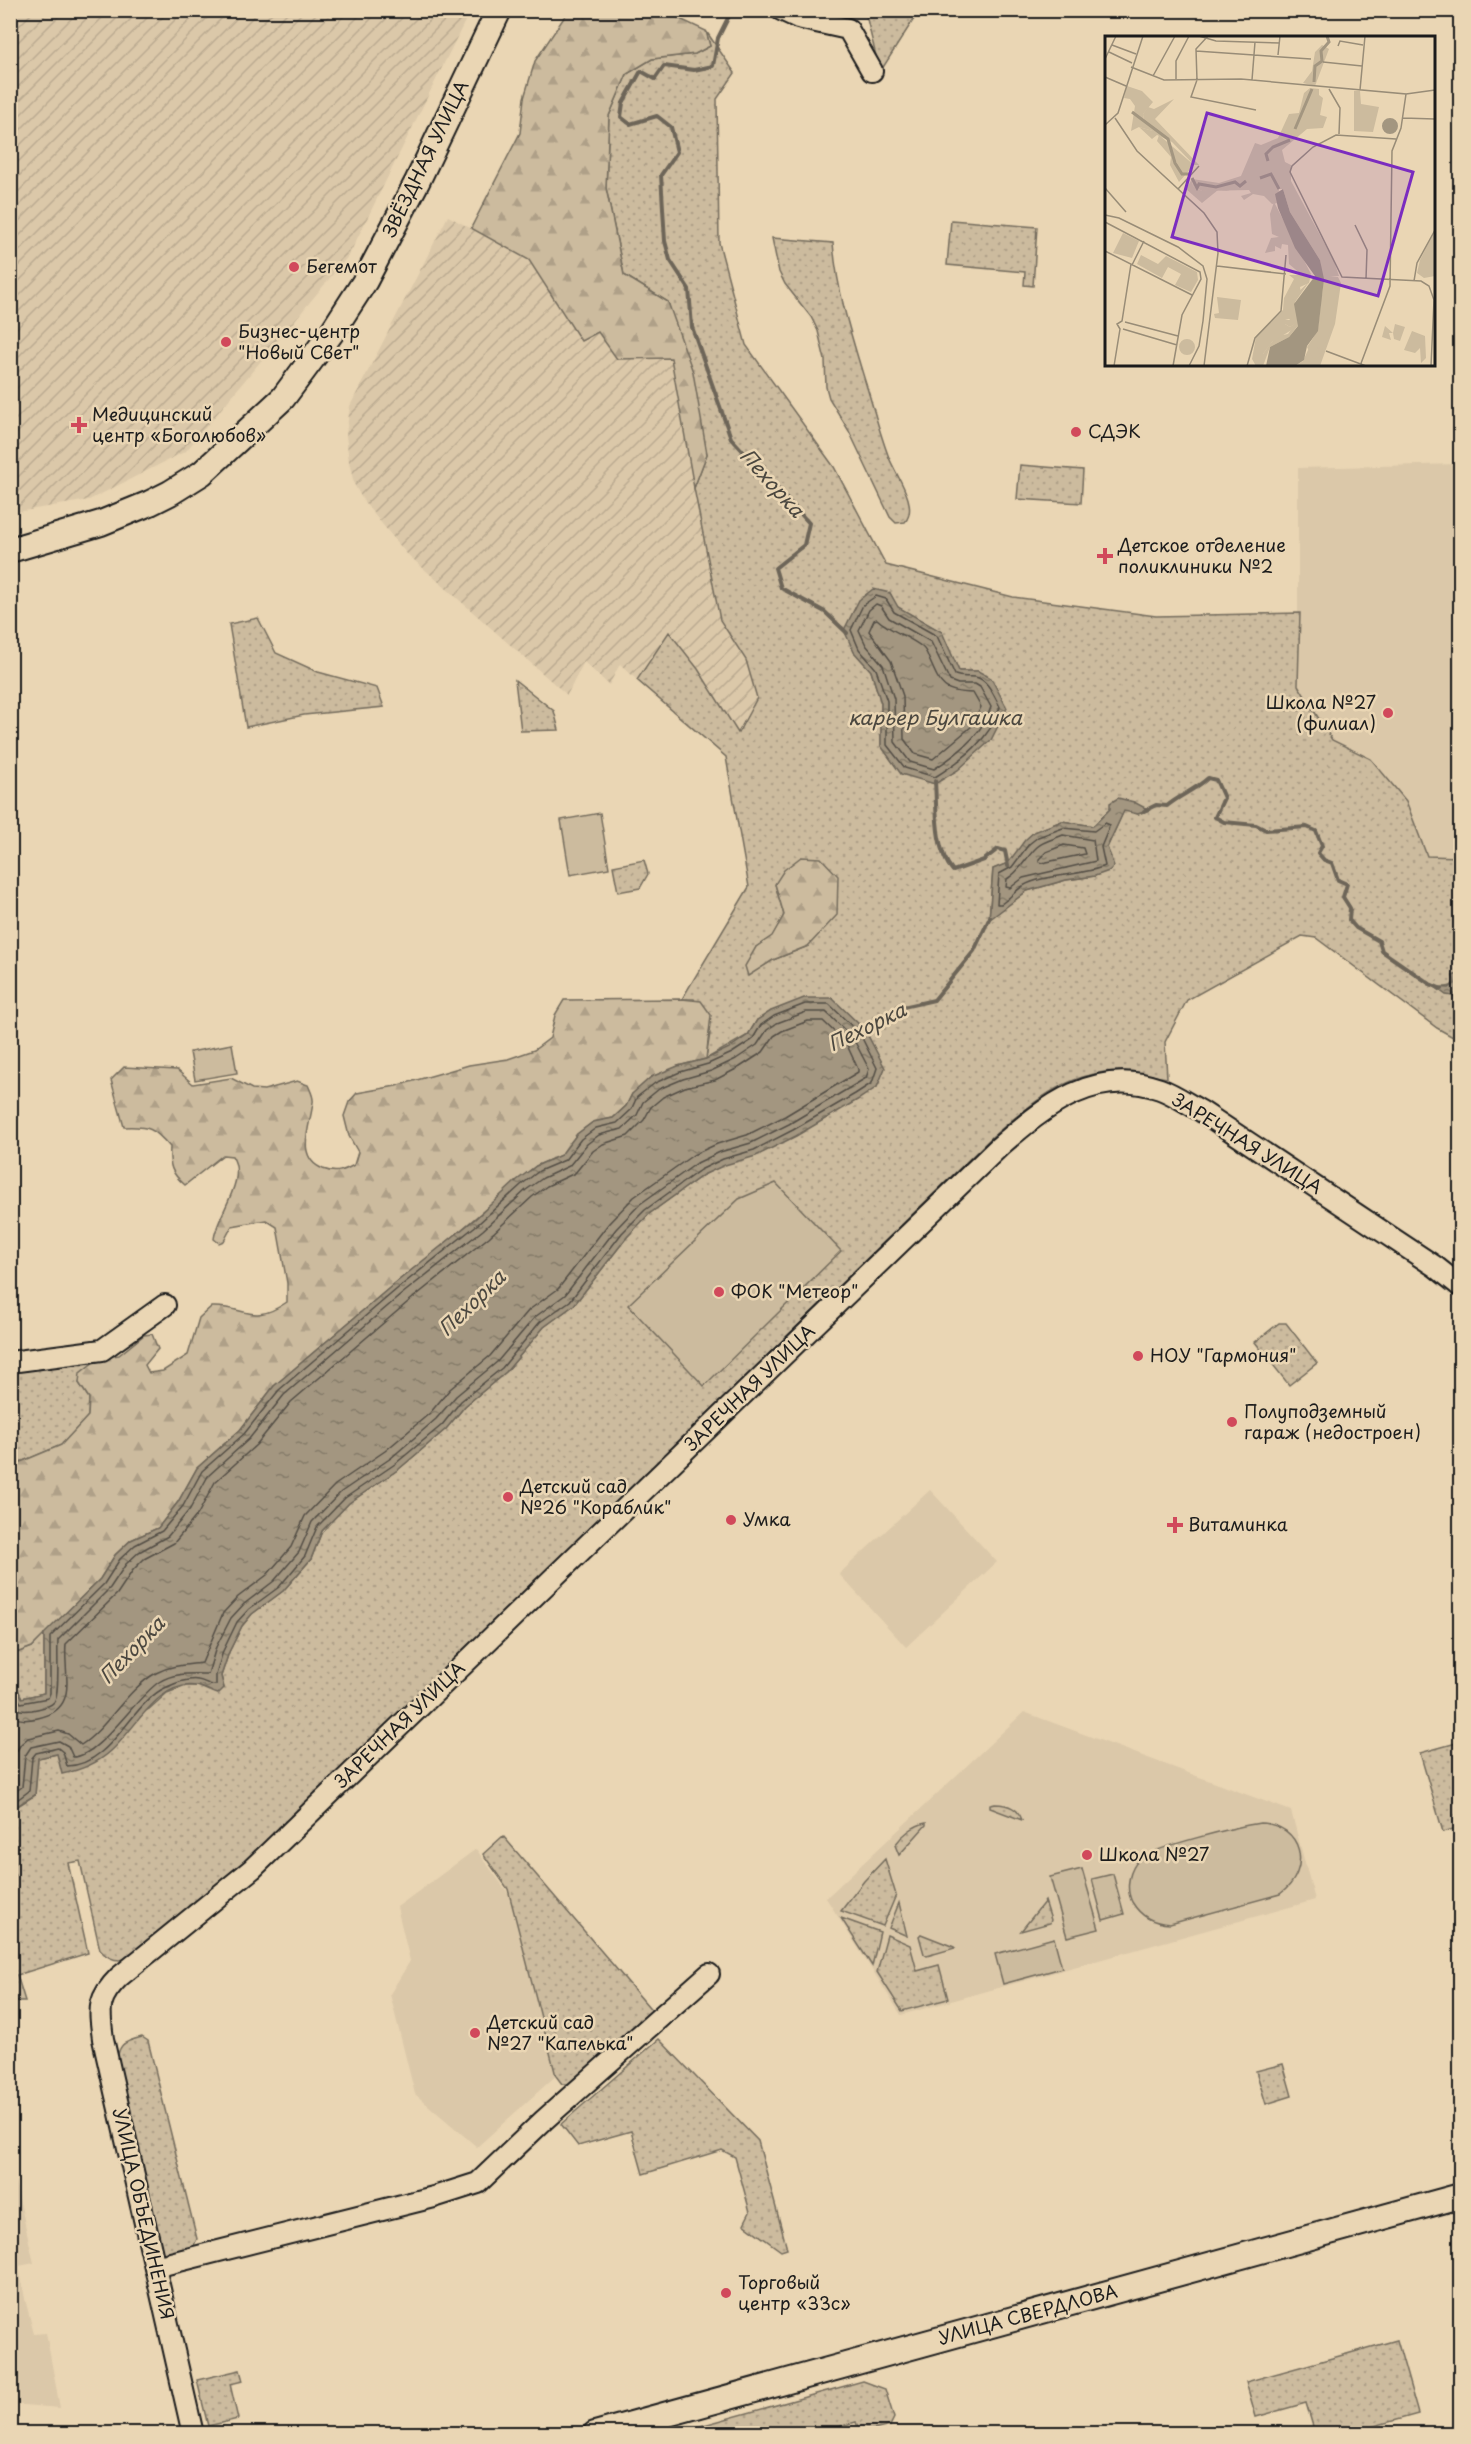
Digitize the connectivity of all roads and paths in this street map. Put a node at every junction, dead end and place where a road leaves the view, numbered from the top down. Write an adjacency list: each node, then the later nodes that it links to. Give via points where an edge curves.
1 (499, 10): 4 (main road, ЗВЁЗДНАЯ УЛИЦА, via 365,281 283,398 202,473 170,493 101,523)
2 (781, 10): 3 (street, via 798,18 848,29)
3 (872, 71)
4 (10, 550)
5 (1461, 1286): 9 (street, ЗАРЕЧНАЯ УЛИЦА, via 1201,1111 1161,1090 1121,1083 1082,1089 1043,1110 1000,1146 252,1869)
6 (165, 1305): 7 (street, via 102,1350)
7 (10, 1362)
8 (710, 1974): 11 (street, via 478,2183)
9 (103, 1993): 11 (street, УЛИЦА ОБЪЕДИНЕНИЯ, via 103,2039)
10 (1461, 2196): 13 (main road, УЛИЦА СВЕРДЛОВА)
11 (155, 2267): 12 (street, УЛИЦА ОБЪЕДИНЕНИЯ)
12 (193, 2433)
13 (595, 2433)

